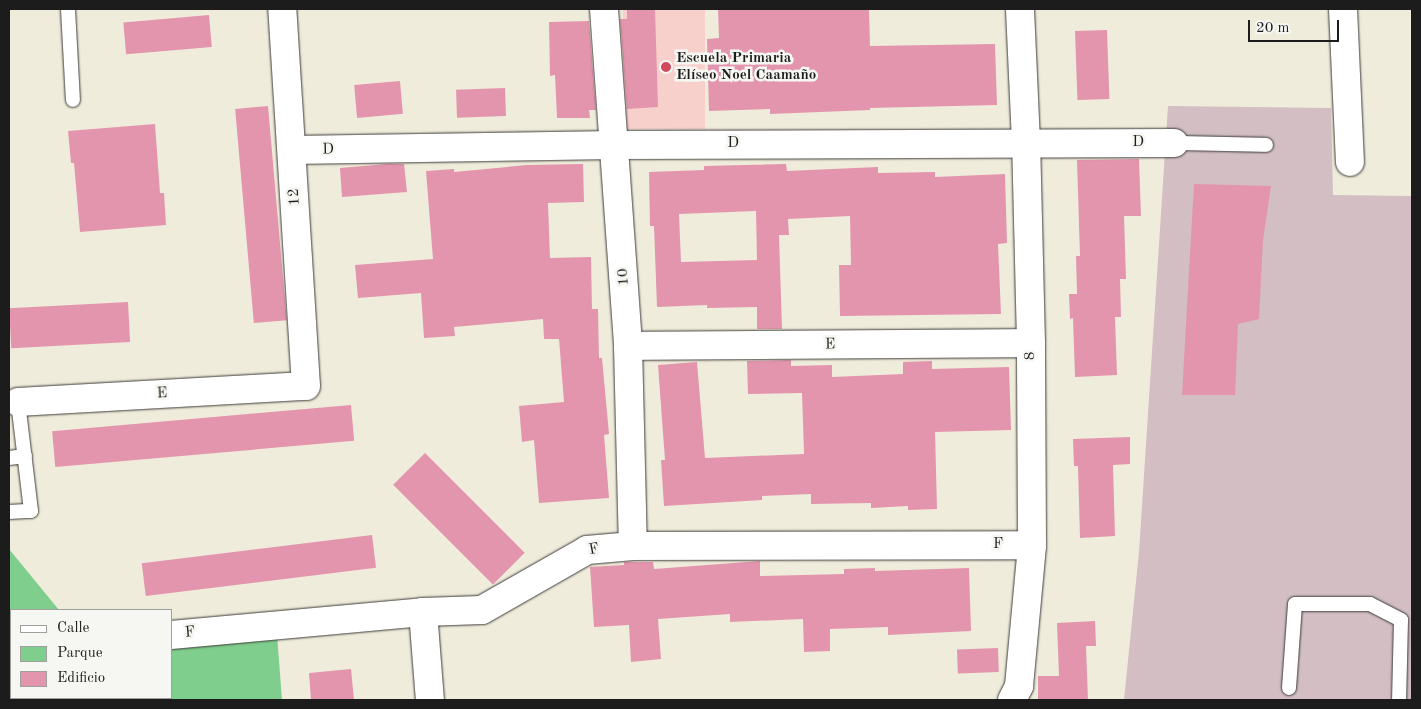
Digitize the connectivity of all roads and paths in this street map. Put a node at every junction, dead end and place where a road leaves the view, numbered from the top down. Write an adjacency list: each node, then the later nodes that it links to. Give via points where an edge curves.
1 (68, 9): 6 (lane)
2 (282, 9): 11 (street, 12)
3 (604, 9): 9 (street, 10)
4 (1020, 9): 7 (street, 8)
5 (1343, 9): 12 (street)
6 (73, 100)
7 (1026, 142): 8 (street, D); 9 (street, D); 13 (street, 8)
8 (1174, 143): 10 (lane)
9 (615, 145): 11 (street, D); 14 (street, 10)
10 (1266, 145)
11 (292, 150): 15 (street, 12)
12 (1350, 162)
13 (1031, 343): 14 (street, E); 20 (street, 8)
14 (628, 346): 21 (street, 10)
15 (306, 386): 16 (street, E)
16 (18, 402): 17 (lane)
17 (25, 456): 18 (lane); 19 (lane, via 31,511)
18 (9, 458)
19 (9, 512)
20 (1032, 545): 21 (street, F); 26 (street, 8, via 1019,686)
21 (633, 546): 22 (street, F, via 587,550 482,610)
22 (423, 612): 23 (street, F); 25 (street)
23 (172, 635)
24 (1289, 688): 27 (lane, via 1295,604 1370,604 1401,620)
25 (430, 700)
26 (1012, 700)
27 (1399, 700)

